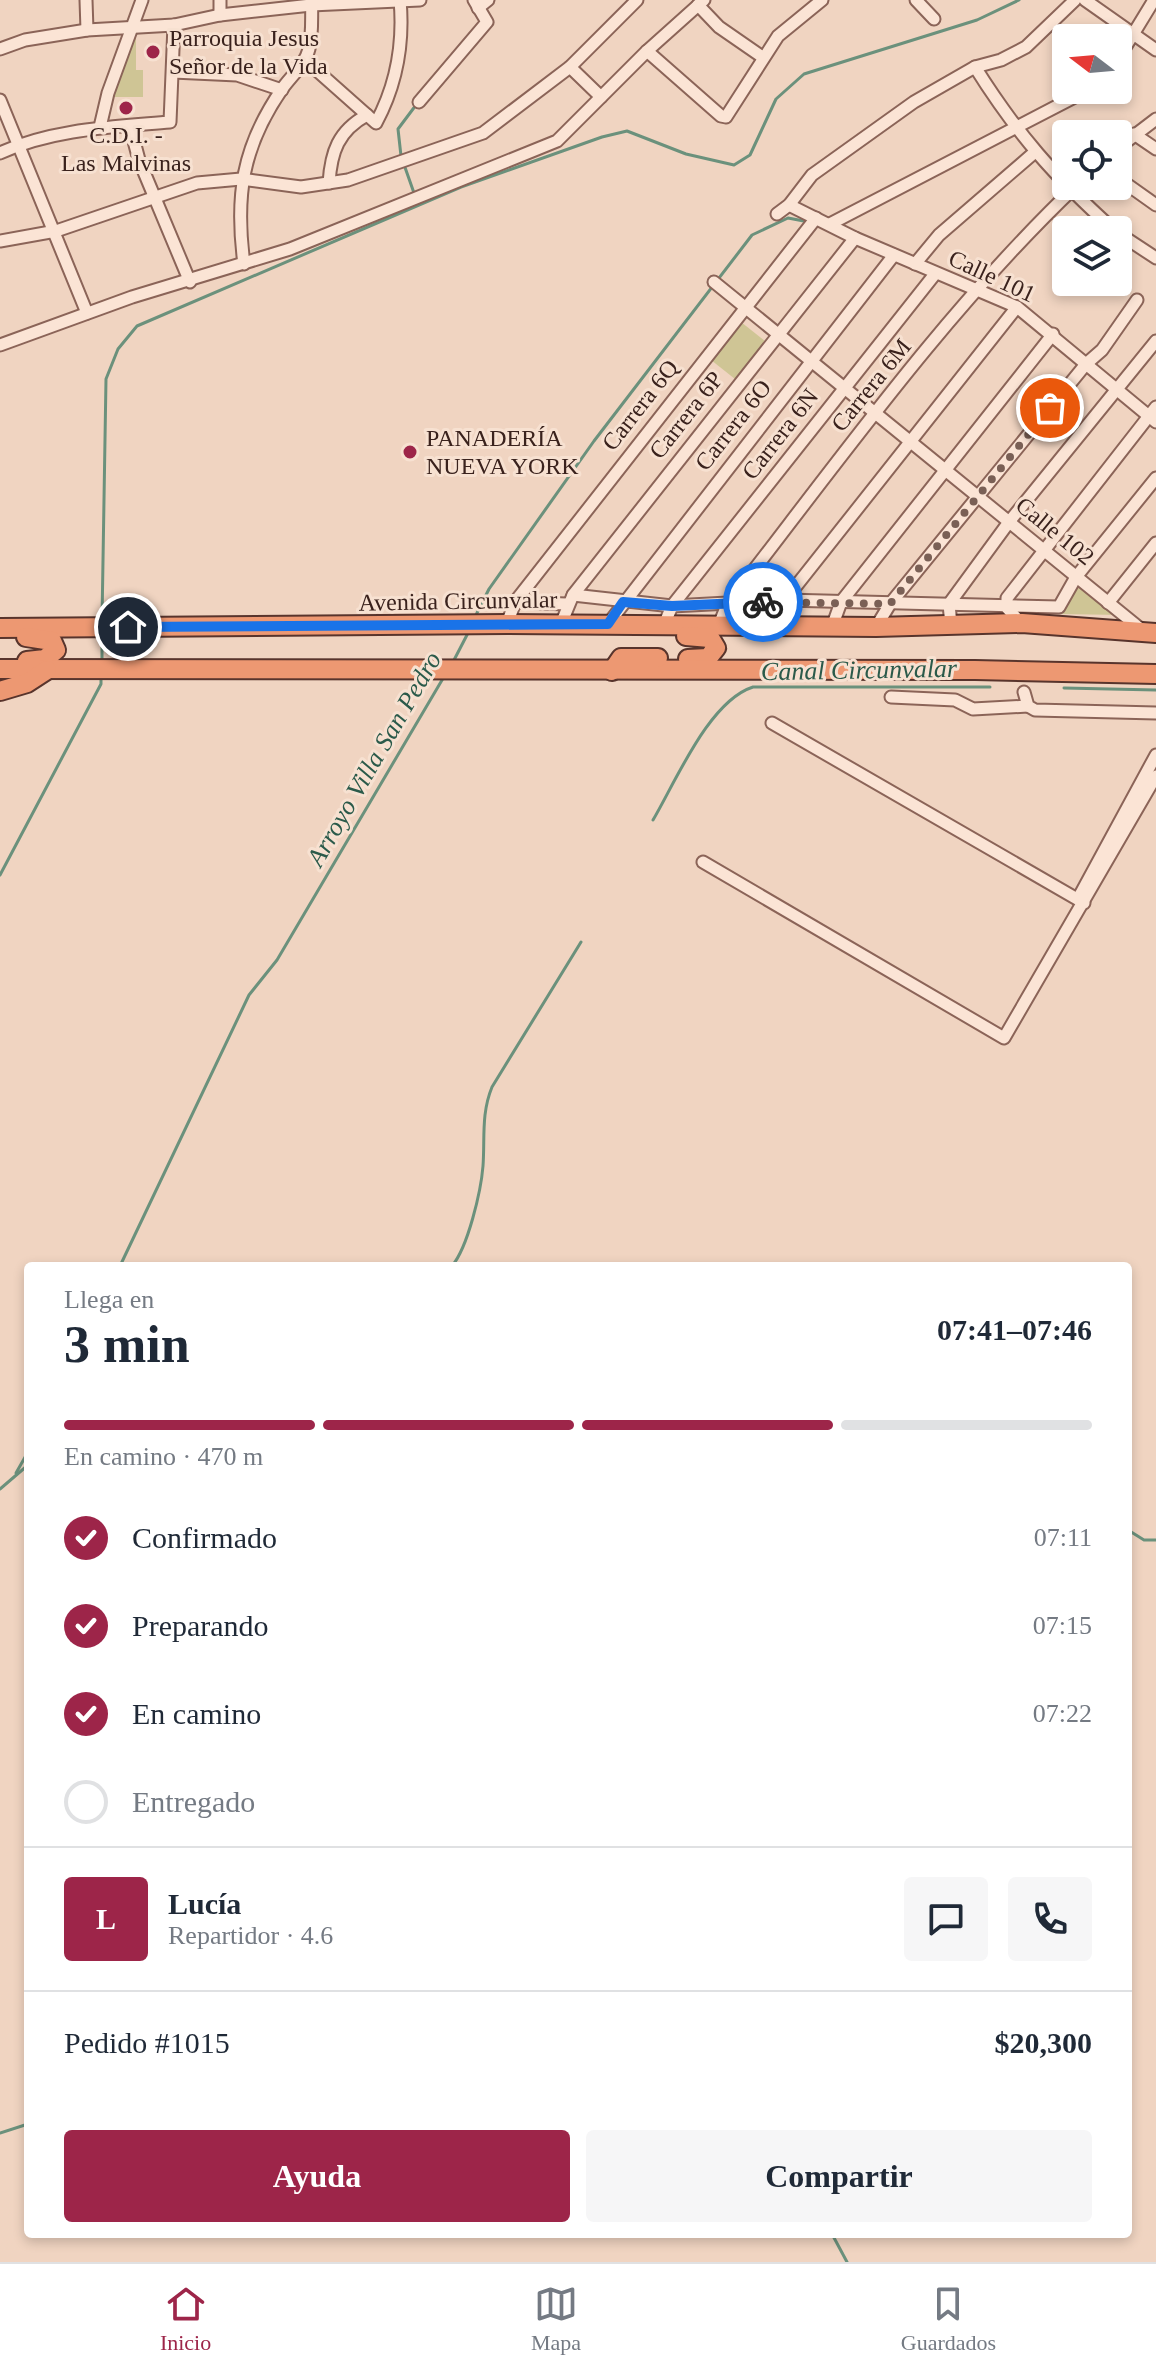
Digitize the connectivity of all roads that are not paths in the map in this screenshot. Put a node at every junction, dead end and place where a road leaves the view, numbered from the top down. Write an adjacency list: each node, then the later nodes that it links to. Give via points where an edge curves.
1 (86, 0): 19 (street)
2 (142, 0): 18 (street)
3 (220, 0): 15 (street)
4 (420, 0): 11 (street)
5 (637, 0): 27 (street)
6 (822, 0): 25 (street)
7 (916, 0): 16 (street)
8 (1075, 0): 28 (street, via 1026,47)
9 (1085, 0): 20 (street)
10 (1154, 0): 20 (street)
11 (400, 1): 12 (street); 35 (street, via 397,71 376,123)
12 (312, 3): 15 (street); 26 (street)
13 (480, 3): 33 (street, via 487,22)
14 (701, 3): 24 (street); 25 (street, via 719,27)
15 (220, 15): 17 (street)
16 (934, 19)
17 (174, 25): 18 (street); 29 (street)
18 (131, 29): 19 (street); 38 (street)
19 (87, 30): 22 (street)
20 (1137, 34): 21 (street); 23 (street)
21 (1132, 41)
22 (0, 49)
23 (1156, 50)
24 (647, 51): 25 (street, via 726,117); 31 (street)
25 (761, 56)
26 (305, 60): 30 (street); 35 (street)
27 (570, 67): 31 (street); 47 (street, via 483,133)
28 (975, 67): 39 (street); 52 (street, via 914,102 812,175)
29 (173, 72): 30 (street, via 237,75); 37 (street, via 170,122)
30 (282, 90): 46 (street, via 255,136)
31 (601, 97): 64 (street, via 557,141)
32 (0, 100): 41 (street)
33 (419, 102)
34 (1061, 104): 39 (street)
35 (367, 115): 47 (street, via 335,146)
36 (1156, 119): 40 (street)
37 (130, 126): 38 (street); 49 (street)
38 (100, 127): 41 (street)
39 (1014, 129): 43 (street); 57 (street)
40 (1134, 134): 42 (street)
41 (19, 144): 44 (street); 58 (street)
42 (1156, 149)
43 (1035, 152): 45 (street); 65 (street, via 939,235)
44 (0, 153)
45 (1052, 169)
46 (241, 179): 47 (street, via 282,186); 49 (street, via 197,183); 64 (street)
47 (329, 183)
48 (1132, 188): 53 (street)
49 (155, 195): 58 (street); 67 (street)
50 (1062, 200): 69 (street, Carrera 6M)
51 (1084, 200): 55 (street)
52 (789, 205): 54 (street); 56 (street, Calle 101)
53 (1156, 205)
54 (777, 214)
55 (1100, 216)
56 (816, 218): 57 (street, Calle 101); 71 (street, Carrera 6Q)
57 (830, 224): 59 (street, Calle 101)
58 (56, 231): 60 (street); 73 (street)
59 (855, 238): 62 (street, Calle 101); 74 (street, Carrera 6P)
60 (0, 241)
61 (1132, 242): 63 (street)
62 (894, 255): 65 (street, Calle 101); 78 (street, Carrera 6O)
63 (1156, 258)
64 (244, 264): 67 (street)
65 (915, 264): 66 (street, Calle 101)
66 (935, 274): 69 (street, Calle 101); 80 (street, Carrera 6N)
67 (190, 282): 73 (street)
68 (714, 282): 71 (street, Calle 102)
69 (976, 290): 72 (street, Calle 101); 82 (street, Carrera 6M)
70 (1137, 300): 79 (street)
71 (746, 306): 74 (street, Calle 102); 94 (street, Carrera 6Q)
72 (1017, 307): 75 (street, Calle 101); 84 (street)
73 (87, 313): 77 (street)
74 (778, 333): 78 (street, Calle 102); 92 (street, Carrera 6P)
75 (1053, 334): 79 (street, Calle 101); 85 (street)
76 (1156, 341): 81 (street)
77 (0, 345)
78 (812, 360): 80 (street, Calle 102); 95 (street, Carrera 6O)
79 (1086, 364): 81 (street, Calle 101); 87 (street)
80 (844, 387): 82 (street, Calle 102); 102 (street, Carrera 6N)
81 (1117, 388): 83 (street, Calle 101); 88 (street)
82 (875, 414): 84 (street, Calle 102); 101 (street, Carrera 6M)
83 (1154, 415): 90 (street)
84 (910, 444): 85 (street, Calle 102); 93 (street)
85 (943, 470): 87 (street, Calle 102); 96 (street)
86 (1156, 478): 91 (street)
87 (977, 496): 88 (street, Calle 102); 99 (street)
88 (1009, 522): 90 (street, Calle 102); 100 (street)
89 (1156, 543): 98 (street)
90 (1043, 549): 91 (street, Calle 102); 97 (street)
91 (1076, 577): 97 (street, via 1059,607); 98 (street, Calle 102)
92 (569, 600): 94 (street); 95 (street); 105 (street, Carrera 6P)
93 (785, 600): 96 (street); 101 (street); 110 (street)
94 (515, 602): 104 (street, Carrera 6Q)
95 (623, 602): 102 (street); 106 (street, Carrera 6O)
96 (841, 602): 99 (street); 111 (street)
97 (1006, 603): 100 (street); 103 (street)
98 (1108, 603): 114 (street, Calle 102)
99 (890, 604): 100 (street); 112 (street)
100 (949, 604): 109 (street)
101 (727, 605): 102 (street); 108 (street, Carrera 6M)
102 (672, 606): 107 (street, Carrera 6N)
103 (1022, 623): 109 (highway, Avenida Circunvalar); 114 (highway, Avenida Circunvalar)
104 (507, 624): 105 (highway, Avenida Circunvalar); 113 (highway, Avenida Circunvalar)
105 (561, 624): 106 (highway, Avenida Circunvalar)
106 (602, 624): 107 (highway, Avenida Circunvalar); 119 (highway, via 609,636 705,636 715,644 708,658 621,658)
107 (664, 625): 108 (highway, Avenida Circunvalar)
108 (719, 625): 110 (highway, Avenida Circunvalar)
109 (951, 625): 112 (highway, Avenida Circunvalar)
110 (774, 626): 111 (highway, Avenida Circunvalar)
111 (832, 627): 112 (highway, Avenida Circunvalar)
112 (876, 627)
113 (0, 628)
114 (1152, 630)
115 (0, 634): 116 (highway, via 47,639 56,650 45,659)
116 (0, 663)
117 (0, 669): 118 (highway)
118 (47, 670): 119 (highway); 121 (highway)
119 (612, 671): 120 (highway)
120 (1156, 674)
121 (0, 691)
122 (1024, 692): 124 (street)
123 (891, 697): 124 (street, via 955,700 973,709)
124 (1028, 706): 125 (street)
125 (1156, 713)
126 (772, 723): 130 (street)
127 (1156, 755): 130 (street)
128 (1156, 776): 130 (street)
129 (703, 862): 130 (street, via 1001,1036)
130 (1080, 901)

